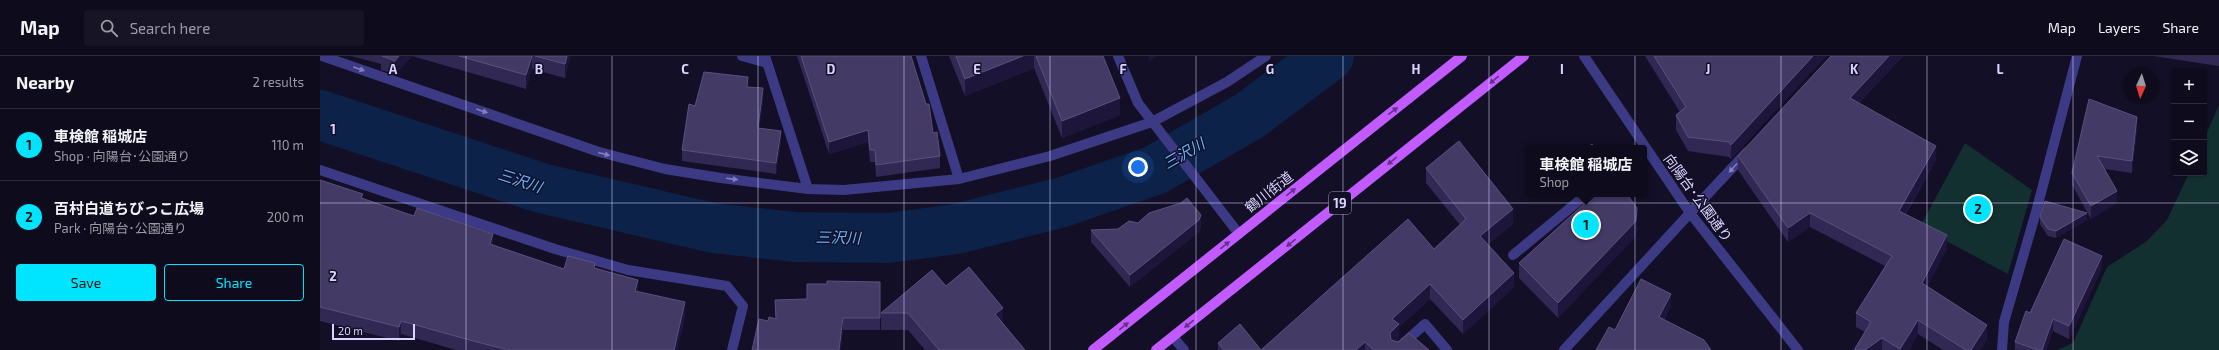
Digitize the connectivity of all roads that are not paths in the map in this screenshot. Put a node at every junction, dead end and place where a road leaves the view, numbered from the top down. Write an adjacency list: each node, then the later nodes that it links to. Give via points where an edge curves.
1 (322, 56): 17 (street, one-way to 17, via 600,152 665,169)
2 (742, 56): 10 (street)
3 (922, 56): 16 (street)
4 (1118, 56): 11 (street, via 1138,103)
5 (1266, 56): 11 (street, via 1227,82)
6 (1462, 56): 20 (main road, 鶴川街道, one-way to 6)
7 (1524, 56): 22 (main road, 19, one-way to 22)
8 (1584, 56): 13 (street, 向陽台･公園通り)
9 (2077, 56): 31 (street, via 2004,322)
10 (766, 60): 17 (street)
11 (1152, 122): 16 (street, via 1050,156); 20 (street)
12 (1756, 142): 19 (street, one-way to 19)
13 (1642, 145)
14 (1647, 153): 19 (street, 向陽台･公園通り)
15 (320, 170): 23 (street, via 555,249 628,270 726,286 743,306)
16 (959, 178): 17 (street, via 844,190)
17 (808, 189)
18 (1583, 197): 21 (street)
19 (1690, 214): 29 (street); 30 (street, 向陽台･公園通り)
20 (1239, 234): 24 (main road, 鶴川街道, one-way to 20)
21 (1513, 256)
22 (1173, 337): 25 (main road, 19); 26 (street)
23 (732, 350)
24 (1093, 350)
25 (1156, 350)
26 (1184, 350)
27 (1396, 350): 28 (street, via 1425,324)
28 (1447, 350)
29 (1564, 350)
30 (1798, 350)
31 (2002, 350)

